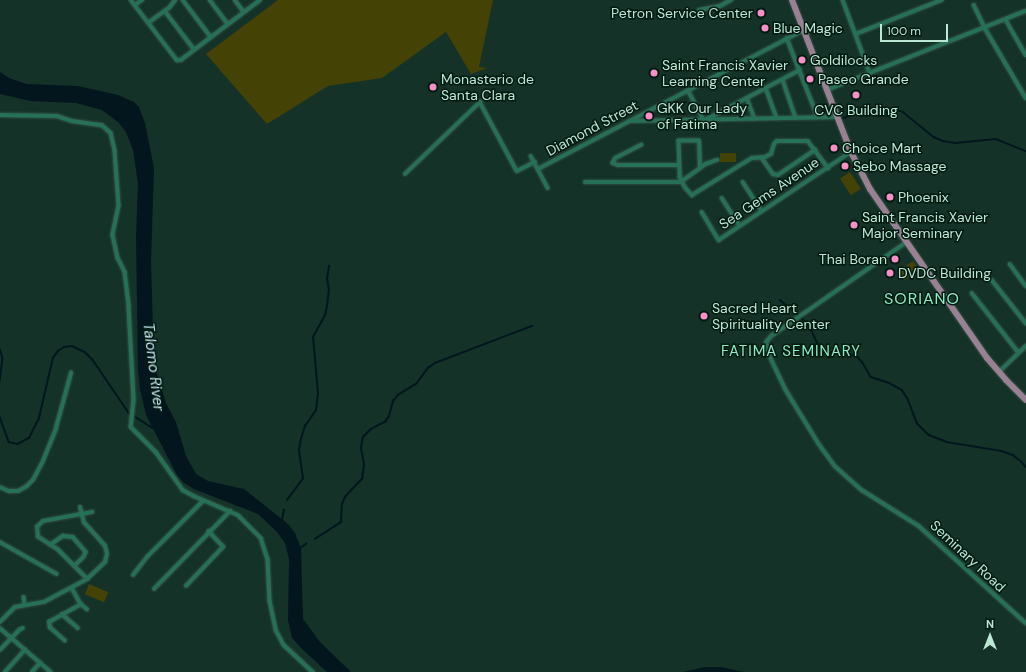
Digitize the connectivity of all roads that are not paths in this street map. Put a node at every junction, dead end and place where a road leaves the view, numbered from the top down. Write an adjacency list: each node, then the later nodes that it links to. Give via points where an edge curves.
1 (131, 0): 12 (street)
2 (142, 0): 12 (street)
3 (175, 0): 15 (street)
4 (183, 0): 24 (street)
5 (210, 0): 20 (street)
6 (235, 0): 16 (street)
7 (260, 0): 16 (street)
8 (731, 0): 14 (street, via 720,6)
9 (792, 0): 22 (main road)
10 (842, 0): 23 (street)
11 (942, 0): 23 (street)
12 (135, 5): 19 (street)
13 (974, 5): 21 (street)
14 (699, 10)
15 (165, 11): 19 (street); 26 (street)
16 (244, 12): 20 (street)
17 (1026, 12): 18 (street)
18 (1006, 20): 21 (street); 27 (street)
19 (148, 23): 26 (street, via 175,59 181,60)
20 (228, 24): 24 (street)
21 (985, 28): 29 (street); 35 (street)
22 (804, 30): 25 (street, Diamond Street); 33 (main road)
23 (856, 34): 29 (street)
24 (211, 37): 26 (street)
25 (787, 38): 28 (street); 32 (street, Diamond Street)
26 (194, 49)
27 (1026, 55)
28 (800, 70): 30 (street); 37 (street)
29 (870, 73): 33 (street)
30 (782, 80): 31 (street); 40 (street)
31 (766, 88): 34 (street); 39 (street)
32 (688, 90): 42 (street); 43 (street, Diamond Street)
33 (827, 90): 38 (main road)
34 (747, 98): 41 (street); 42 (street)
35 (1026, 98)
36 (0, 115): 76 (street, via 52,116 102,125 111,133 115,151 119,206 113,236 116,254 127,278 133,406 131,420 134,430 156,452 179,485 187,493)
37 (818, 117): 38 (street); 40 (street)
38 (838, 117): 46 (main road)
39 (777, 118): 40 (street); 41 (street)
40 (796, 118)
41 (755, 119): 42 (street)
42 (705, 120): 43 (street)
43 (628, 121): 54 (street, Diamond Street)
44 (642, 146): 51 (street, via 616,158 613,163)
45 (815, 150): 48 (street, via 805,140 777,141 771,154); 48 (street, via 778,175 773,174); 53 (street)
46 (851, 152): 53 (street, Sea Gems Avenue); 64 (main road, via 870,189)
47 (531, 156): 50 (street)
48 (762, 158): 57 (street, via 752,158 694,194 690,194)
49 (718, 160): 52 (street)
50 (535, 162): 54 (street); 55 (street, via 517,171 480,102)
51 (679, 165): 52 (street, via 679,141 699,141); 57 (street)
52 (700, 168): 57 (street)
53 (828, 168): 62 (street, Sea Gems Avenue)
54 (538, 169): 59 (street)
55 (405, 174)
56 (585, 182): 57 (street)
57 (681, 182)
58 (743, 182): 62 (street)
59 (548, 188)
60 (722, 198): 63 (street)
61 (702, 212): 63 (street, Sea Gems Avenue, via 719,240)
62 (762, 212): 63 (street, Sea Gems Avenue)
63 (740, 226)
64 (906, 243): 72 (main road); 97 (street, Seminary Road, via 772,336 766,346 786,390 829,459 862,490 934,538)
65 (1010, 264): 67 (street)
66 (992, 280): 69 (street)
67 (1026, 286)
68 (972, 293): 71 (street)
69 (1026, 323)
70 (1026, 346): 71 (street)
71 (1019, 353): 72 (street)
72 (999, 372): 74 (main road)
73 (71, 373): 75 (street, via 59,421 35,476 27,486 18,491 9,491)
74 (1026, 400)
75 (0, 486)
76 (203, 501): 78 (street); 86 (street, via 147,557)
77 (80, 506): 80 (street)
78 (230, 511): 81 (street); 109 (street, via 246,522 261,538 268,559 270,601 276,630 284,645)
79 (92, 512): 80 (street)
80 (82, 514): 83 (street, via 40,523 37,527 38,537); 87 (street, via 86,526 103,542 106,552 105,562)
81 (209, 532): 88 (street, via 223,547); 90 (street)
82 (0, 542): 85 (street)
83 (50, 545): 84 (street); 84 (street, via 63,536 72,537 86,554)
84 (75, 566): 87 (street)
85 (57, 574)
86 (133, 575)
87 (87, 579): 89 (street)
88 (186, 586)
89 (72, 588): 92 (street); 93 (street, via 44,602)
90 (154, 589)
91 (24, 597): 93 (street)
92 (81, 604): 94 (street); 95 (street)
93 (25, 605): 96 (street, via 11,610)
94 (87, 608)
95 (62, 614): 100 (street); 102 (street, via 48,624)
96 (0, 622)
97 (1026, 623)
98 (0, 628): 101 (street)
99 (23, 628): 101 (street)
100 (78, 628)
101 (12, 638): 103 (street); 104 (street)
102 (65, 641)
103 (0, 650)
104 (25, 650): 105 (street); 106 (street)
105 (40, 663): 107 (street); 108 (street)
106 (5, 672)
107 (32, 672)
108 (50, 672)
109 (313, 672)

